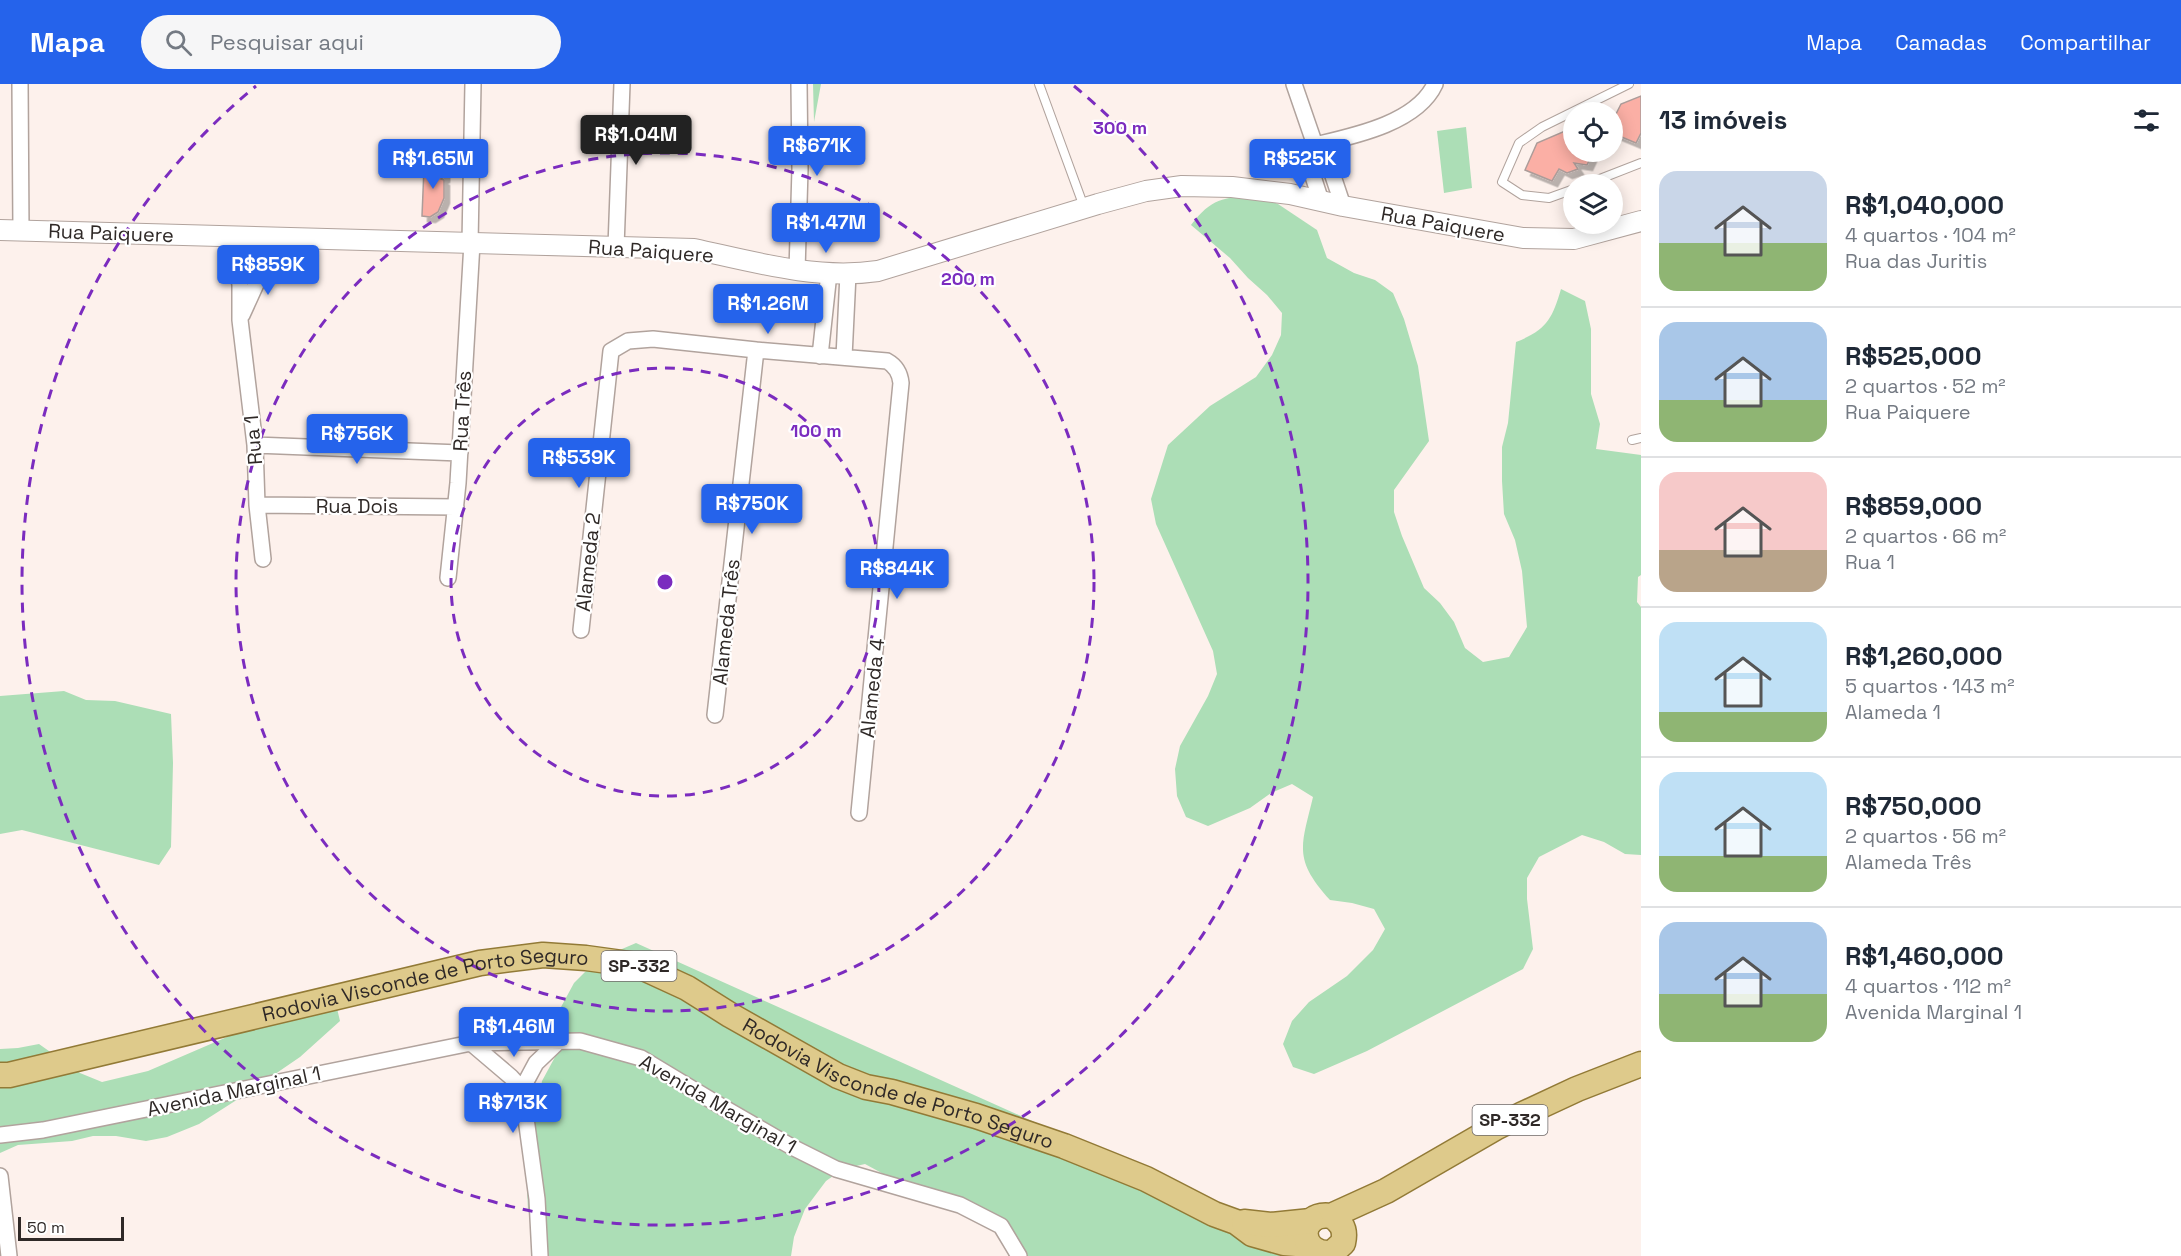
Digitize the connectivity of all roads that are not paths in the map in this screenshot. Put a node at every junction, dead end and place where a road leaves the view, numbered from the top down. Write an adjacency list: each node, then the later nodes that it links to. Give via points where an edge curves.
1 (20, 84): 18 (street)
2 (473, 84): 21 (street, Rua Três)
3 (622, 84): 22 (street)
4 (799, 84): 23 (street)
5 (1039, 84): 15 (lane)
6 (1294, 84): 9 (street)
7 (1435, 84): 9 (street, via 1413,111 1369,131)
8 (1629, 84): 12 (lane, via 1518,143 1502,182 1522,195 1549,198)
9 (1315, 145): 13 (street, via 1307,158); 14 (street, via 1325,152)
10 (1641, 163): 11 (lane)
11 (1613, 174)
12 (1563, 193)
13 (1321, 201): 14 (street, Rua Paiquere); 15 (street, Rua Paiquere, via 1232,187 1182,186 1146,191)
14 (1343, 206): 16 (street, Rua Paiquere, via 1523,238 1574,239)
15 (1084, 209): 24 (street, Rua Paiquere, via 878,271)
16 (1641, 221)
17 (0, 230): 18 (street, Rua Paiquere)
18 (21, 230): 19 (street, Rua Paiquere)
19 (233, 238): 20 (street, Rua Paiquere); 25 (street, Rua 1)
20 (259, 238): 21 (street, Rua Paiquere); 25 (street, via 257,282)
21 (471, 243): 22 (street, Rua Paiquere); 32 (street, Rua Três)
22 (616, 247): 23 (street, Rua Paiquere, via 694,249)
23 (797, 270): 24 (street, Rua Paiquere)
24 (838, 274): 27 (street); 28 (street)
25 (240, 320): 31 (street, Rua 1)
26 (756, 350): 27 (street); 37 (street, Alameda 2, via 653,339 628,341 611,351); 38 (street, Alameda Três)
27 (820, 356): 28 (street)
28 (844, 357): 39 (street, Alameda 4, via 887,361 900,374 901,383)
29 (1641, 438): 30 (lane)
30 (1632, 440)
31 (255, 445): 32 (street); 33 (street, Rua 1)
32 (460, 453): 34 (street, Rua Três)
33 (257, 505): 34 (street, Rua Dois); 35 (street, Rua 1)
34 (456, 507): 36 (street, Rua Três)
35 (263, 560)
36 (448, 578)
37 (581, 630)
38 (716, 715)
39 (860, 813)
40 (558, 1041): 41 (street, Avenida Marginal 1); 44 (street, via 536,1063); 52 (street, Avenida Marginal 1, via 580,1041 641,1058 836,1169 960,1205 1001,1226)
41 (471, 1043): 44 (street); 45 (street, Avenida Marginal 1)
42 (1641, 1064): 48 (main road, SP-332, via 1503,1124 1386,1191 1363,1220)
43 (0, 1075): 47 (main road, Rodovia Visconde de Porto Seguro / SP-332, via 9,1076 480,963 543,955 586,958 638,966 687,988 838,1076 1064,1146)
44 (522, 1089): 51 (street, via 537,1198)
45 (0, 1136)
46 (0, 1176): 50 (street)
47 (1236, 1222): 48 (main road, Rodovia Visconde de Porto Seguro / SP-332); 49 (main road, Rodovia Visconde de Porto Seguro / SP-332, via 1258,1236)
48 (1332, 1235): 49 (main road, SP-332, via 1305,1233)
49 (1312, 1251)
50 (9, 1256)
51 (540, 1256)
52 (1019, 1256)

